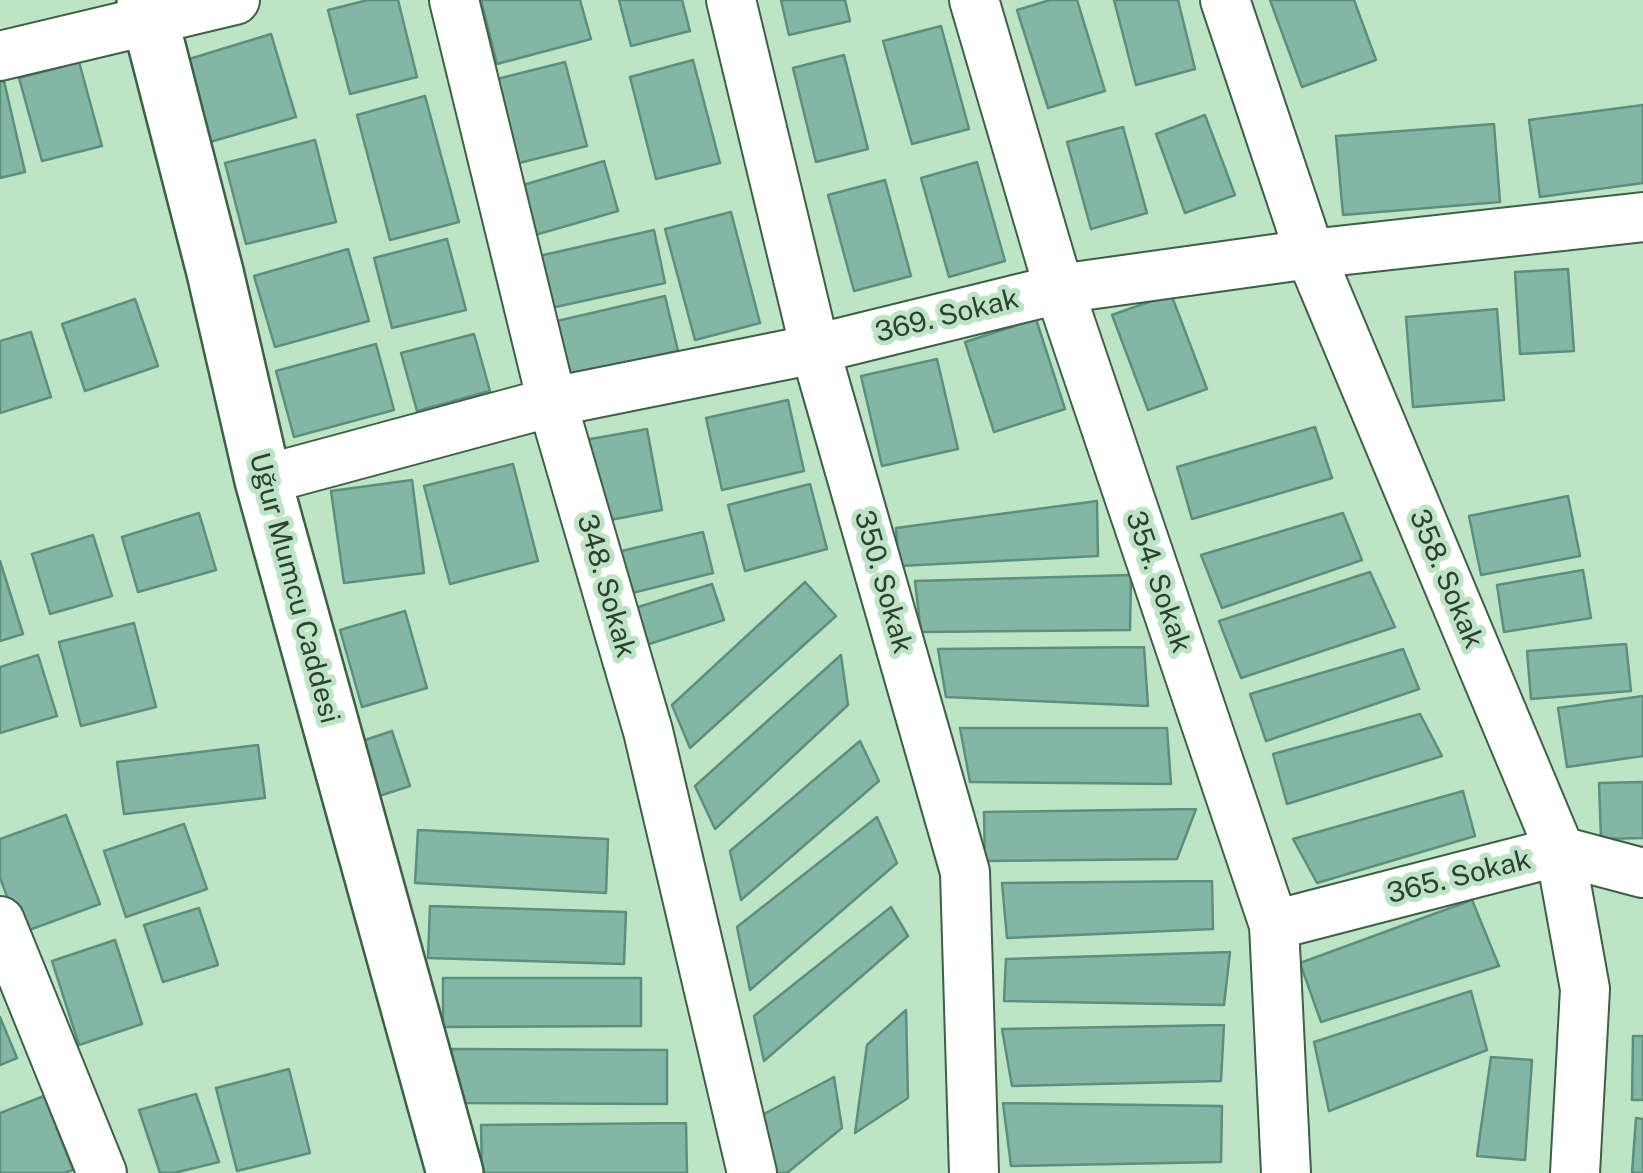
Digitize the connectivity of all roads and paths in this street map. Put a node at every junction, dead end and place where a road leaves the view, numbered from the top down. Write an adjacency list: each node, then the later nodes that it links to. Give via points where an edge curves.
1 (235, 0): 6 (street)
2 (454, 0): 12 (street, 348. Sokak)
3 (732, 0): 11 (street, 350. Sokak)
4 (974, 0): 10 (street, 354. Sokak)
5 (1225, 0): 9 (street, 358. Sokak)
6 (148, 10): 7 (street); 13 (street, Uğur Mumcu Caddesi)
7 (0, 56)
8 (1643, 217): 9 (street, 369. Sokak)
9 (1310, 254): 10 (street, 369. Sokak); 14 (street, 358. Sokak)
10 (1058, 289): 11 (street, 369. Sokak); 16 (street, 354. Sokak)
11 (815, 349): 12 (street, 369. Sokak); 21 (street, 350. Sokak, via 965,872)
12 (552, 402): 13 (street, 369. Sokak); 20 (street, 348. Sokak, via 648,731)
13 (263, 480): 19 (street, Uğur Mumcu Caddesi)
14 (1560, 851): 15 (street, 365. Sokak); 16 (street, 365. Sokak); 23 (street, 358. Sokak, via 1584,989)
15 (1643, 873)
16 (1274, 925): 22 (street, 354. Sokak)
17 (2, 934): 18 (street)
18 (102, 1173)
19 (455, 1173)
20 (752, 1173)
21 (974, 1173)
22 (1286, 1173)
23 (1575, 1173)

